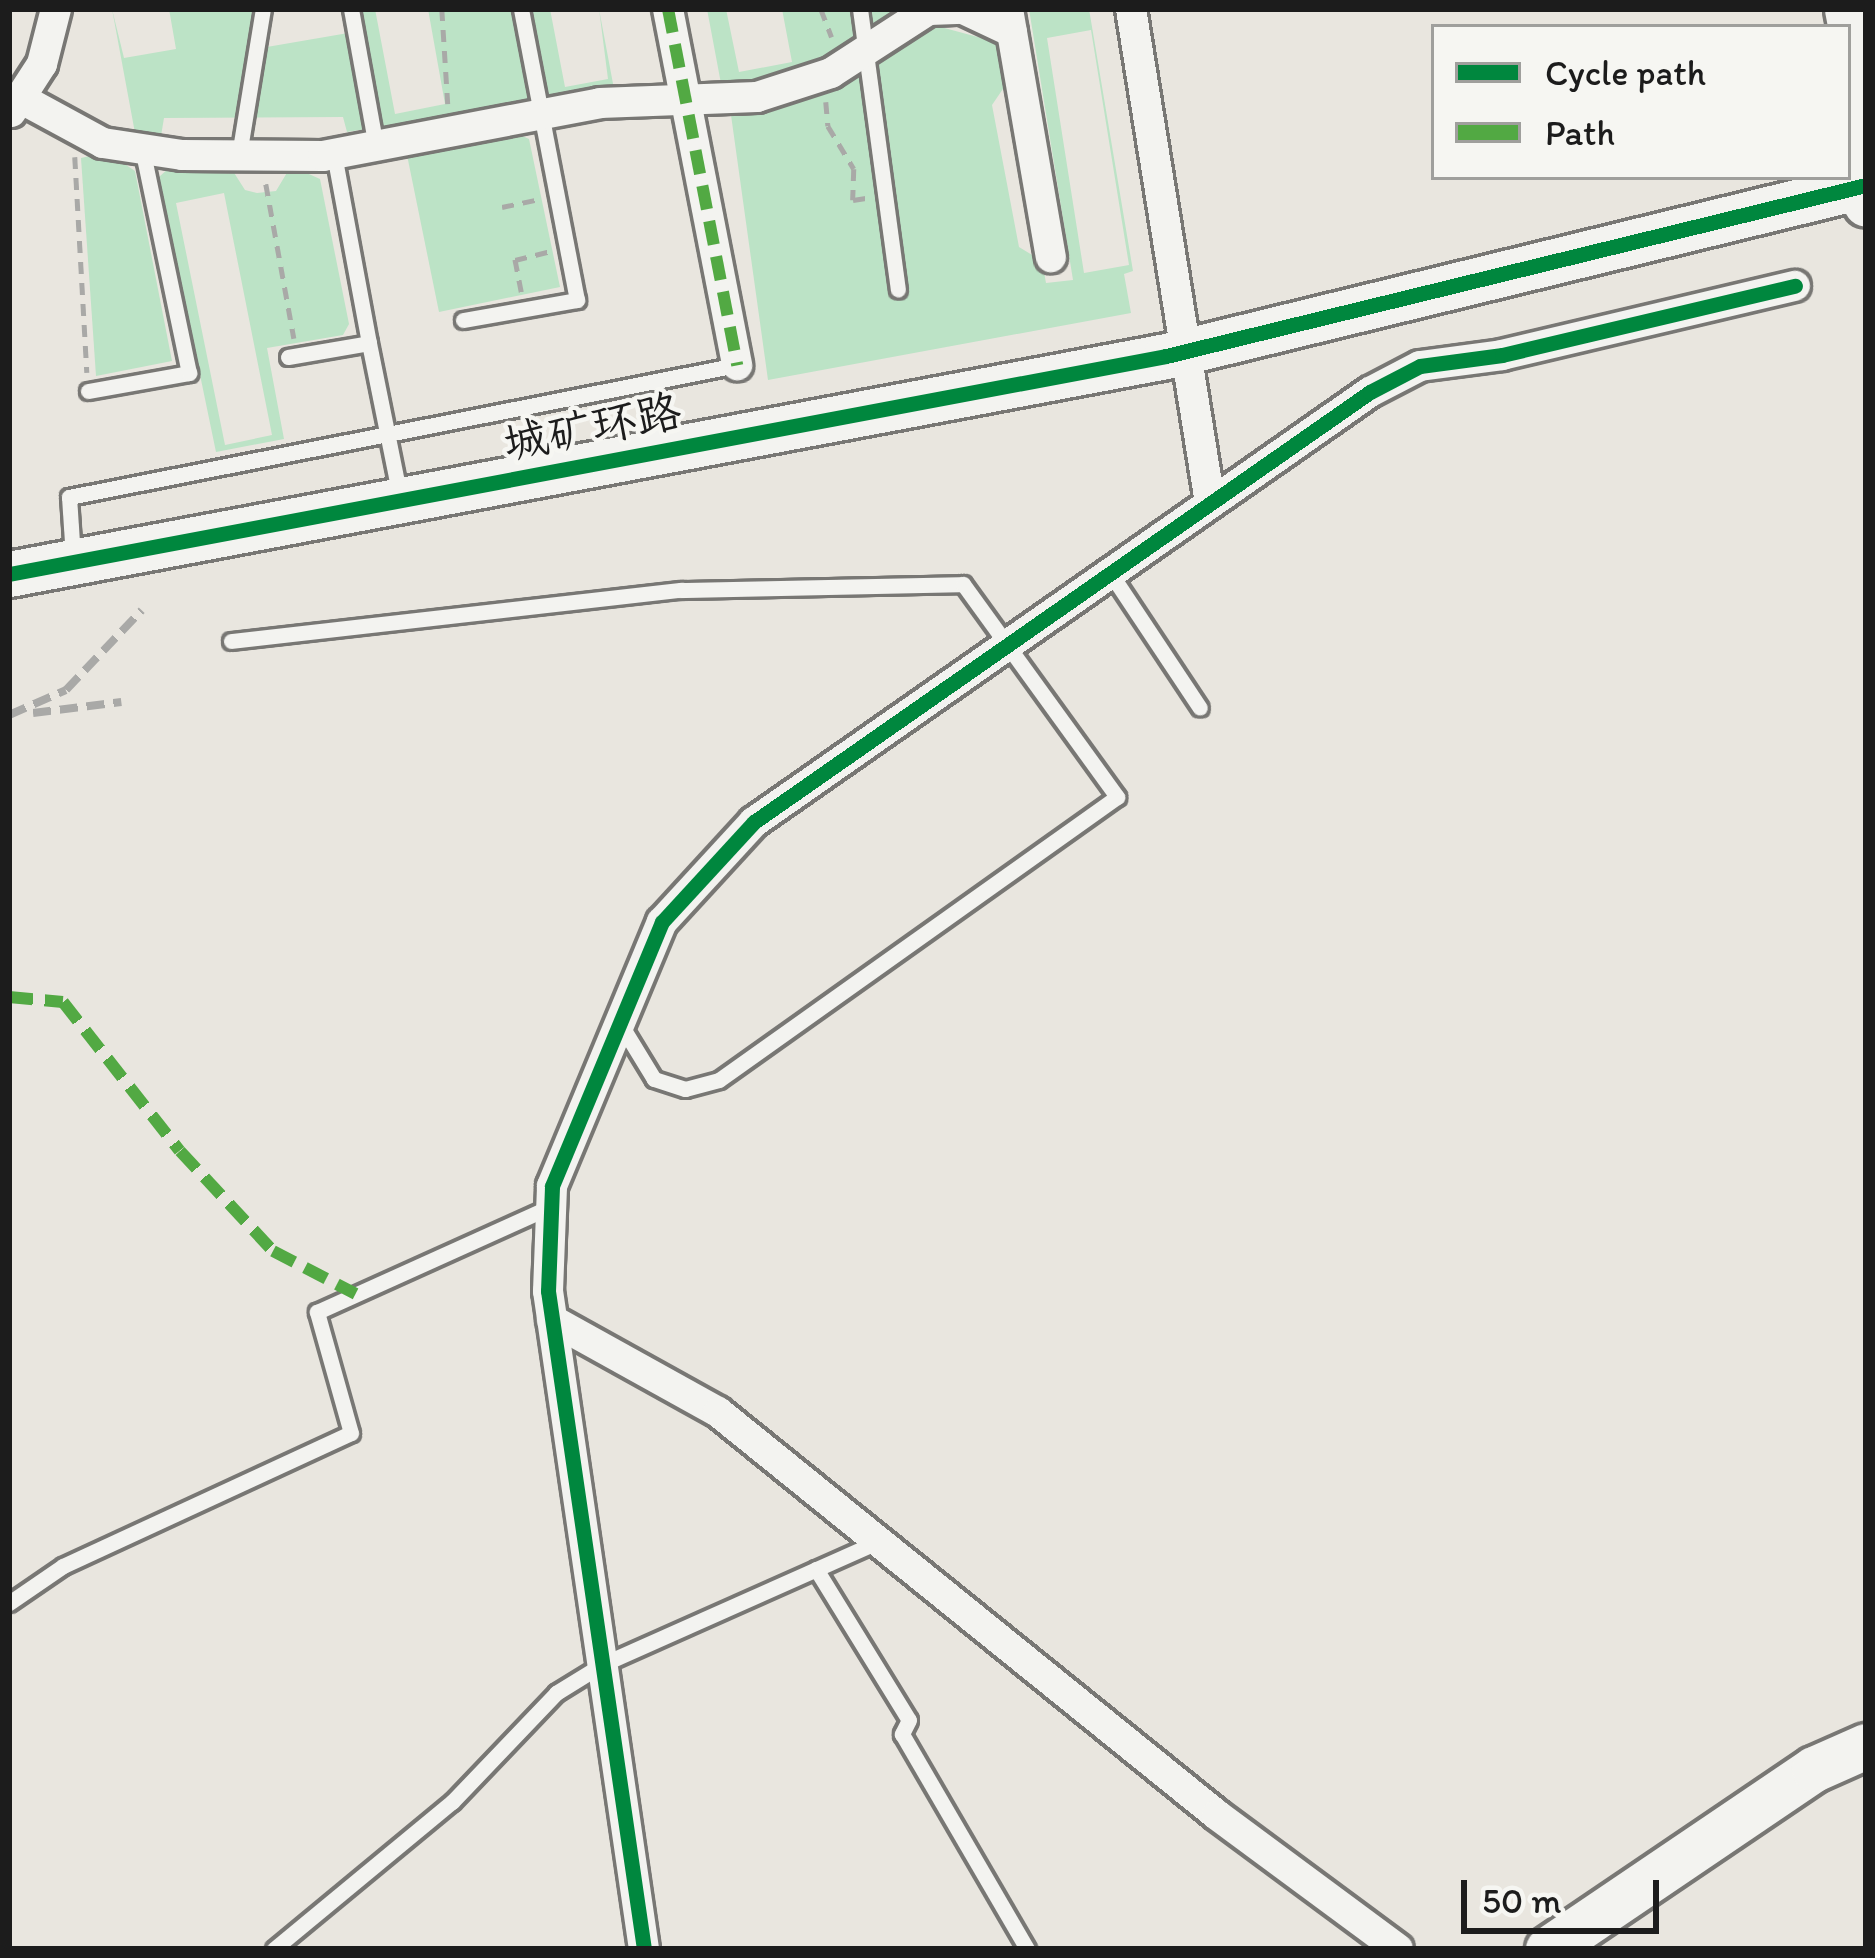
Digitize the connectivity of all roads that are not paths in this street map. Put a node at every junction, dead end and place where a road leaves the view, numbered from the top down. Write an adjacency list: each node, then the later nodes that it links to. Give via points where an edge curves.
1 (56, 9): 13 (street, via 42,64)
2 (263, 9): 20 (lane)
3 (351, 9): 16 (lane)
4 (521, 9): 15 (lane)
5 (668, 9): 12 (street)
6 (860, 9): 11 (lane)
7 (930, 9): 9 (street); 11 (street)
8 (1132, 9): 27 (street)
9 (1010, 20): 22 (street)
10 (1851, 30): 14 (street)
11 (862, 52): 12 (street, via 830,73 757,97); 24 (lane)
12 (687, 105): 15 (street, via 600,103); 29 (street)
13 (14, 106): 17 (street, via 103,143)
14 (1866, 108)
15 (540, 116): 16 (street); 25 (lane, via 577,300)
16 (376, 146): 19 (street)
17 (142, 149): 20 (street); 30 (lane, via 189,373)
18 (1851, 150): 21 (street)
19 (334, 154): 20 (street); 26 (lane)
20 (250, 155)
21 (1863, 192): 27 (street, 城矿环路)
22 (1051, 257)
23 (1795, 286): 33 (street, via 1502,356 1420,366)
24 (898, 289)
25 (463, 320)
26 (369, 344): 28 (lane); 31 (lane)
27 (1186, 348): 32 (street, 城矿环路); 33 (street)
28 (293, 356)
29 (737, 365): 31 (lane)
30 (88, 391)
31 (387, 434): 32 (lane); 34 (lane, via 69,497)
32 (401, 500): 34 (street, 城矿环路)
33 (1210, 503): 35 (street)
34 (74, 561): 36 (street, 城矿环路)
35 (1108, 568): 37 (street); 39 (lane)
36 (9, 574)
37 (1009, 639): 38 (lane, via 963,584 681,590); 40 (street, via 754,822 662,922); 40 (lane, via 1117,796 719,1080 686,1089 654,1079)
38 (231, 641)
39 (1200, 708)
40 (619, 1023): 41 (street, via 552,1186)
41 (551, 1207): 42 (street); 45 (lane, via 316,1312 351,1433 63,1566)
42 (552, 1320): 43 (street, via 718,1412); 46 (street)
43 (881, 1540): 44 (lane); 51 (street, via 1217,1814)
44 (816, 1569): 46 (lane); 50 (lane, via 909,1720 902,1734)
45 (9, 1604)
46 (603, 1664): 48 (lane, via 532,1714 452,1802); 49 (street)
47 (1866, 1746): 52 (street, via 1814,1769)
48 (277, 1948)
49 (644, 1949)
50 (1027, 1949)
51 (1398, 1949)
52 (1548, 1949)

